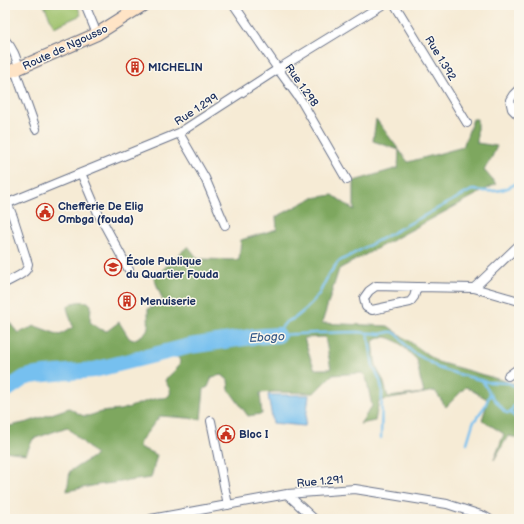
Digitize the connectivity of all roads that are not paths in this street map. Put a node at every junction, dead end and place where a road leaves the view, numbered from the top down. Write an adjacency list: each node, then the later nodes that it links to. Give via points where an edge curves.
1 (85, 5): 6 (street)
2 (143, 5): 6 (main road, Route de Ngousso)
3 (234, 5): 8 (street, Rue 1.298)
4 (382, 5): 8 (street, Rue 1.299)
5 (395, 5): 12 (street, Rue 1.392)
6 (98, 34): 9 (main road, Route de Ngousso)
7 (5, 40): 9 (street, via 13,50)
8 (278, 69): 14 (street, Rue 1.299); 16 (street, Rue 1.298, via 302,102)
9 (13, 70): 13 (street)
10 (519, 89): 11 (street, via 510,100 512,109)
11 (519, 116)
12 (467, 123)
13 (36, 129)
14 (179, 133): 15 (street, Rue 1.299); 20 (street, via 205,178)
15 (81, 173): 17 (street, Rue 1.299); 22 (street, via 98,213)
16 (346, 180)
17 (7, 200): 18 (street)
18 (13, 218): 19 (street); 23 (street, via 28,264 23,274)
19 (5, 222)
20 (225, 225)
21 (519, 245): 25 (street)
22 (129, 270)
23 (5, 282)
24 (417, 287): 24 (street, via 410,302 372,310 366,307 364,298 376,286); 25 (street)
25 (474, 288): 26 (street)
26 (519, 301)
27 (519, 368): 28 (street)
28 (508, 376)
29 (211, 421): 31 (street)
30 (287, 494): 31 (street, Rue 1.291); 33 (street); 34 (street, Rue 1.291, via 355,489 447,504)
31 (228, 505): 32 (street, Rue 1.291)
32 (151, 519)
33 (314, 519)
34 (489, 519)

